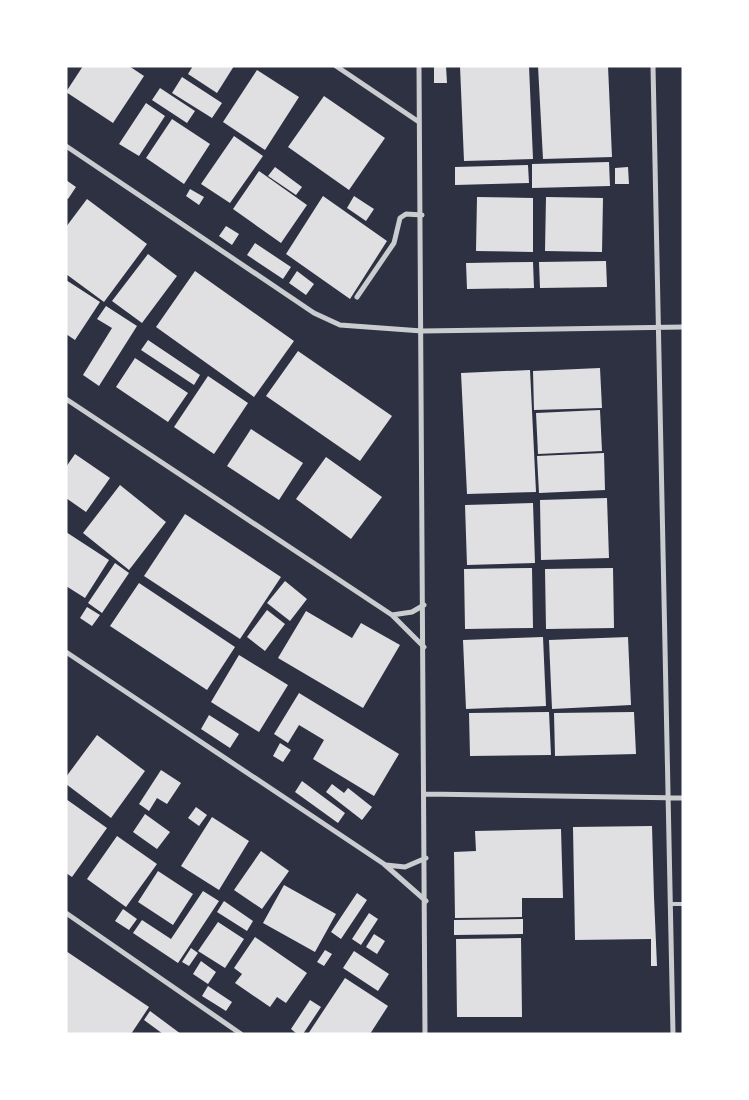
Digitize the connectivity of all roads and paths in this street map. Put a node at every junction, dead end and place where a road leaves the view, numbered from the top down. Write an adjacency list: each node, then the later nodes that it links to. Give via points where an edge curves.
1 (336, 66): 4 (street)
2 (419, 66): 4 (street)
3 (653, 66): 8 (street)
4 (420, 122): 6 (street)
5 (66, 146): 10 (street, via 326,320 340,325)
6 (422, 215): 7 (street, via 406,214 400,218 394,243); 10 (street)
7 (357, 297)
8 (658, 327): 9 (street); 10 (street); 17 (street)
9 (683, 327)
10 (422, 331): 12 (street)
11 (66, 399): 13 (street)
12 (424, 605): 13 (street, via 412,612); 14 (street)
13 (392, 615): 14 (street)
14 (424, 647): 16 (street)
15 (66, 652): 20 (street)
16 (425, 794): 17 (street); 19 (street)
17 (667, 798): 18 (street); 22 (street)
18 (683, 798)
19 (426, 858): 20 (street, via 406,867); 21 (street)
20 (384, 864): 21 (street)
21 (426, 901): 26 (street)
22 (670, 904): 23 (lane); 27 (street)
23 (683, 904)
24 (66, 913): 25 (street)
25 (241, 1034)
26 (426, 1034)
27 (673, 1034)

